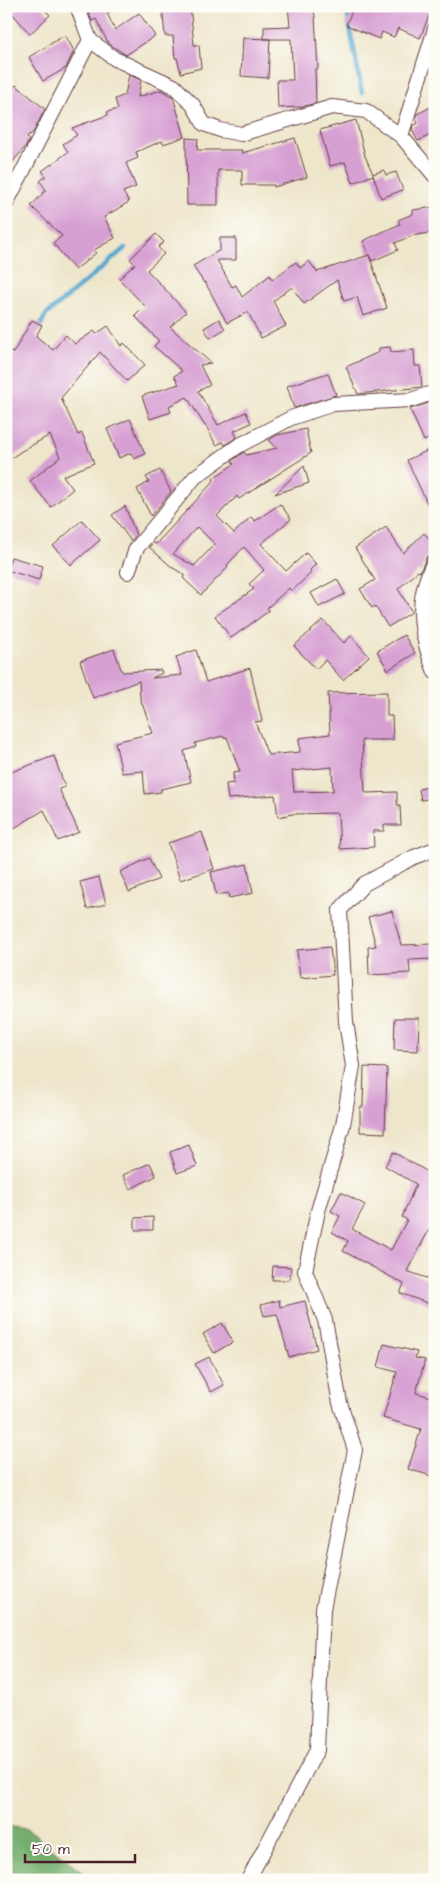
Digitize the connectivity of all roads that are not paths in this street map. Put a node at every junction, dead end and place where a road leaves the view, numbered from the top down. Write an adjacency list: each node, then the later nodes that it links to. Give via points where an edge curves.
1 (77, 6): 3 (street)
2 (435, 29): 4 (street)
3 (90, 40): 4 (street, via 115,59 174,86 193,105 204,124 220,130 241,134 332,107 366,111); 6 (street)
4 (402, 136): 5 (street)
5 (435, 176)
6 (6, 204)
7 (435, 392): 9 (street, via 411,400 333,404 291,418 238,446 195,477 136,549)
8 (435, 560): 10 (street, via 426,577 420,608 425,646)
9 (128, 572)
10 (435, 672)
11 (435, 848): 12 (street, via 364,884 340,910 346,1022 353,1066 343,1125 318,1211 305,1272 325,1320 340,1403 355,1450 323,1609 317,1750)
12 (248, 1880)

